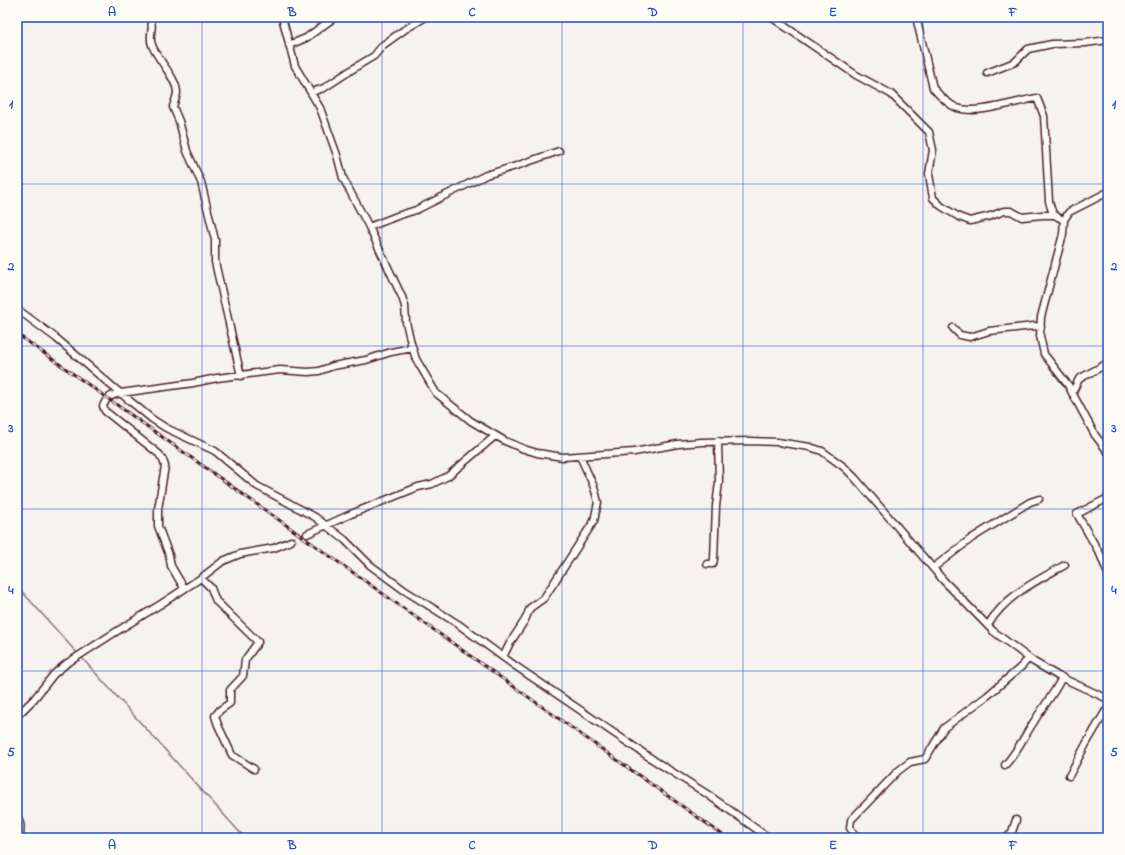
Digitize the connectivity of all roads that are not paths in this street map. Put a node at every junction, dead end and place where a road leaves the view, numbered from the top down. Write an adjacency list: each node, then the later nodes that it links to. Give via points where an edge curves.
1 (150, 17): 21 (street, via 153,24 152,44 177,90 173,107 187,151 201,182 215,240 215,262)
2 (282, 17): 8 (street)
3 (335, 17): 8 (street, via 306,38)
4 (426, 17): 10 (street, via 383,45 374,56 324,88)
5 (771, 17): 13 (street, via 856,75 891,94 929,132 933,150 929,174 933,198 941,206 970,221 1004,211 1011,211 1022,217)
6 (916, 17): 13 (street, via 933,88 940,97 956,108 985,108 1037,98 1044,116 1049,201)
7 (1108, 40): 9 (street, via 1052,44 1028,49 1016,62)
8 (289, 45): 10 (street, via 295,66)
9 (987, 73)
10 (312, 92): 15 (street, via 331,137 343,178)
11 (559, 151): 15 (street, via 486,175 416,210)
12 (1108, 192): 14 (street, via 1069,212)
13 (1054, 215): 14 (street)
14 (1064, 220): 17 (street)
15 (369, 227): 19 (street, via 402,297)
16 (17, 309): 22 (street)
17 (1041, 326): 18 (street, via 989,331 970,336 960,335); 23 (street, via 1040,336 1044,354)
18 (953, 328)
19 (412, 348): 21 (street, via 308,372 280,370); 24 (street, via 424,375 436,393 471,421)
20 (1108, 363): 23 (street, via 1079,379)
21 (242, 376): 22 (street)
22 (121, 393): 30 (street, via 159,424 215,452 258,486); 38 (street, via 109,396 103,408 163,460 165,466 158,526 171,566)
23 (1072, 393): 26 (street, via 1095,435)
24 (495, 436): 27 (street, via 537,453 563,457); 30 (street, via 448,476)
25 (718, 441): 27 (street); 33 (street, via 719,482 714,559 713,564); 35 (street, via 777,442 810,447 831,456 855,478)
26 (1108, 452)
27 (580, 456): 40 (street, via 598,502 594,521 544,598 530,608)
28 (1108, 498): 36 (street, via 1077,514 1100,554)
29 (1039, 499): 35 (street, via 972,538)
30 (326, 525): 31 (street); 40 (street, via 370,565)
31 (307, 534)
32 (291, 540): 37 (street, via 274,548 223,560)
33 (707, 564)
34 (1065, 565): 39 (street, via 1024,588 1003,605)
35 (933, 568): 39 (street)
36 (1108, 574)
37 (201, 578): 38 (street); 47 (street, via 211,588 216,601 258,642 244,660 243,676 230,690 230,703 215,716 232,755)
38 (184, 588): 45 (street, via 61,668)
39 (988, 625): 41 (street)
40 (502, 657): 52 (street, via 707,794)
41 (1029, 658): 42 (street); 53 (street, via 987,696 944,728 925,759 910,762 864,805 851,820 850,828)
42 (1062, 677): 43 (street); 46 (street, via 1055,692)
43 (1108, 699)
44 (1108, 709): 48 (street)
45 (17, 716)
46 (1005, 765)
47 (254, 769)
48 (1069, 776)
49 (17, 816): 51 (street, via 21,825)
50 (1016, 820): 54 (street)
51 (20, 838)
52 (768, 838)
53 (857, 838)
54 (1007, 838)

